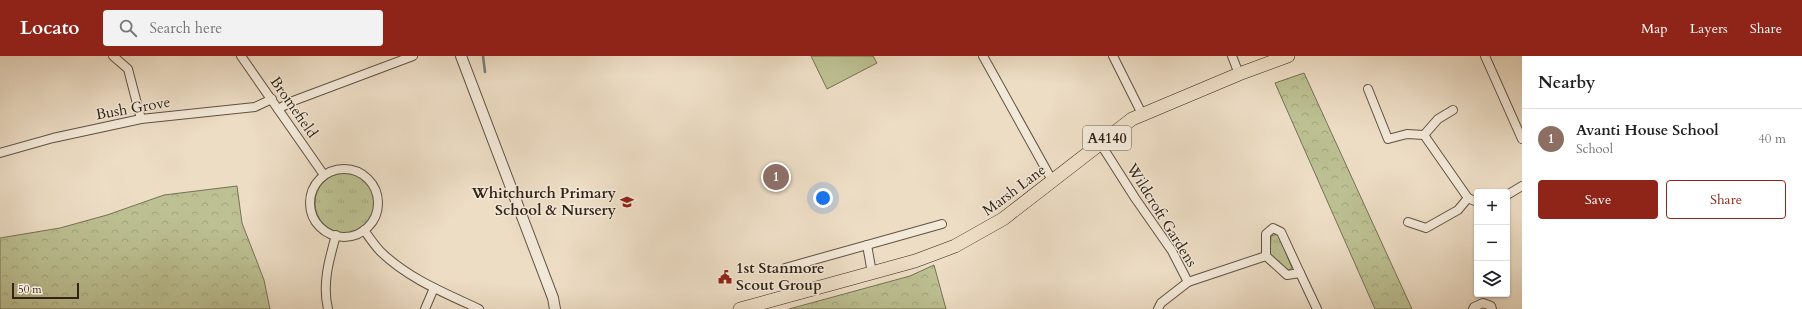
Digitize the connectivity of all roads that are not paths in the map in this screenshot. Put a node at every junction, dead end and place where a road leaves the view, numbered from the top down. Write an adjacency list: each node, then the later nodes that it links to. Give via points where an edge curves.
1 (113, 56): 16 (street, via 128,69)
2 (241, 56): 12 (street, Bromefield)
3 (413, 56): 13 (street)
4 (461, 56): 41 (street)
5 (982, 56): 22 (street)
6 (1113, 56): 15 (street)
7 (1232, 56): 10 (street)
8 (1288, 56): 10 (main road, Marsh Lane / A4140)
9 (1485, 56): 18 (street)
10 (1239, 74): 15 (main road, Marsh Lane / A4140)
11 (1368, 89): 17 (street, via 1388,139 1407,134)
12 (272, 99): 13 (street, Bromefield); 16 (street, Bush Grove, via 255,107)
13 (278, 109): 21 (street, Bromefield)
14 (1453, 110): 17 (street, via 1438,119)
15 (1142, 114): 19 (main road, Marsh Lane / A4140)
16 (141, 119): 20 (street, Bush Grove, via 53,138)
17 (1424, 134): 25 (street)
18 (1522, 139)
19 (1100, 143): 22 (main road, Marsh Lane / A4140); 36 (street, Wildcroft Gardens, via 1172,251)
20 (0, 153)
21 (324, 175): 29 (street, via 349,169 364,174 374,186 378,200 377,214 370,226); 30 (street, via 317,182 311,196 312,212 324,230)
22 (1053, 182): 34 (main road, Marsh Lane / A4140, via 975,236 943,251)
23 (1522, 186): 24 (street)
24 (1510, 193)
25 (1468, 198): 26 (street); 27 (street, via 1458,210 1426,228)
26 (1474, 201)
27 (1408, 222)
28 (942, 224): 31 (street)
29 (364, 230): 30 (street, via 354,236); 37 (street, via 380,252 408,274)
30 (336, 235): 38 (street, via 326,273)
31 (867, 245): 33 (street); 34 (street)
32 (1266, 256): 35 (street, via 1287,275); 35 (street, via 1266,234 1273,228 1281,232); 36 (street)
33 (785, 268)
34 (872, 272): 42 (main road, Marsh Lane / A4140)
35 (1300, 273): 44 (street)
36 (1188, 282): 43 (street, via 1161,303)
37 (434, 288): 39 (street); 40 (street)
38 (328, 309)
39 (425, 309)
40 (480, 309)
41 (555, 309)
42 (740, 309)
43 (1158, 309)
44 (1317, 309)
45 (1473, 309): 46 (street, via 1483,303)
46 (1492, 309)

